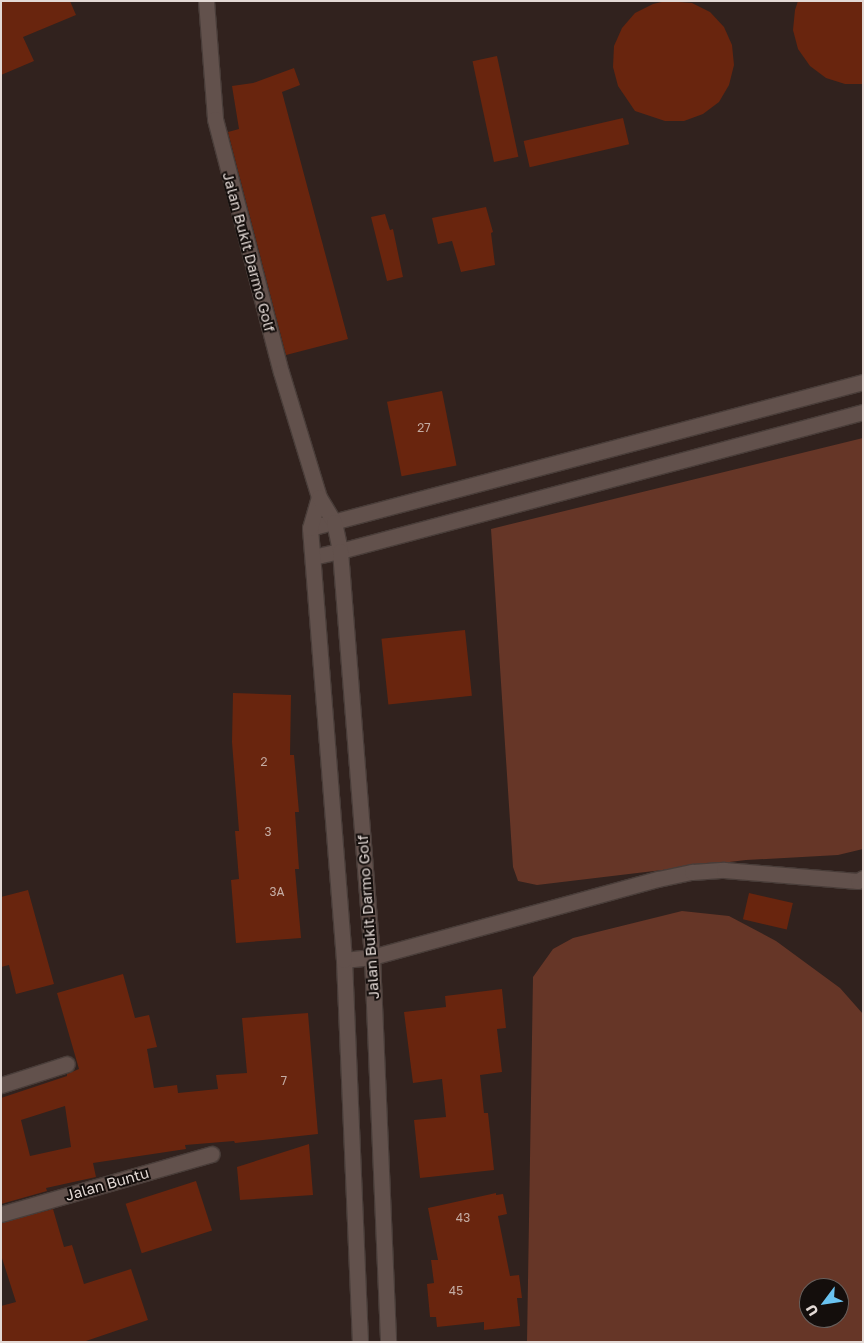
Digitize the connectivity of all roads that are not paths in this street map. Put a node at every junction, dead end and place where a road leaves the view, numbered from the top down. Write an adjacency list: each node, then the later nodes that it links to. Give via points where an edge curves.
1 (206, 1): 4 (street, Jalan Bukit Darmo Golf, via 217,129 281,372)
2 (863, 382): 5 (street)
3 (863, 412): 7 (street)
4 (318, 497): 5 (street, Jalan Bukit Darmo Golf); 6 (street, Jalan Bukit Darmo Golf)
5 (334, 522): 6 (street); 7 (street, Jalan Bukit Darmo Golf)
6 (310, 528): 8 (street, Jalan Bukit Darmo Golf)
7 (340, 551): 8 (street); 10 (street, Jalan Bukit Darmo Golf)
8 (313, 557): 11 (street, Jalan Bukit Darmo Golf)
9 (861, 884): 10 (street, via 724,870 692,872)
10 (372, 957): 11 (street); 17 (street, Jalan Bukit Darmo Golf)
11 (344, 960): 16 (street, Jalan Bukit Darmo Golf)
12 (67, 1064): 13 (street)
13 (1, 1085)
14 (212, 1154): 15 (street, Jalan Buntu)
15 (1, 1214)
16 (360, 1342)
17 (388, 1342)

